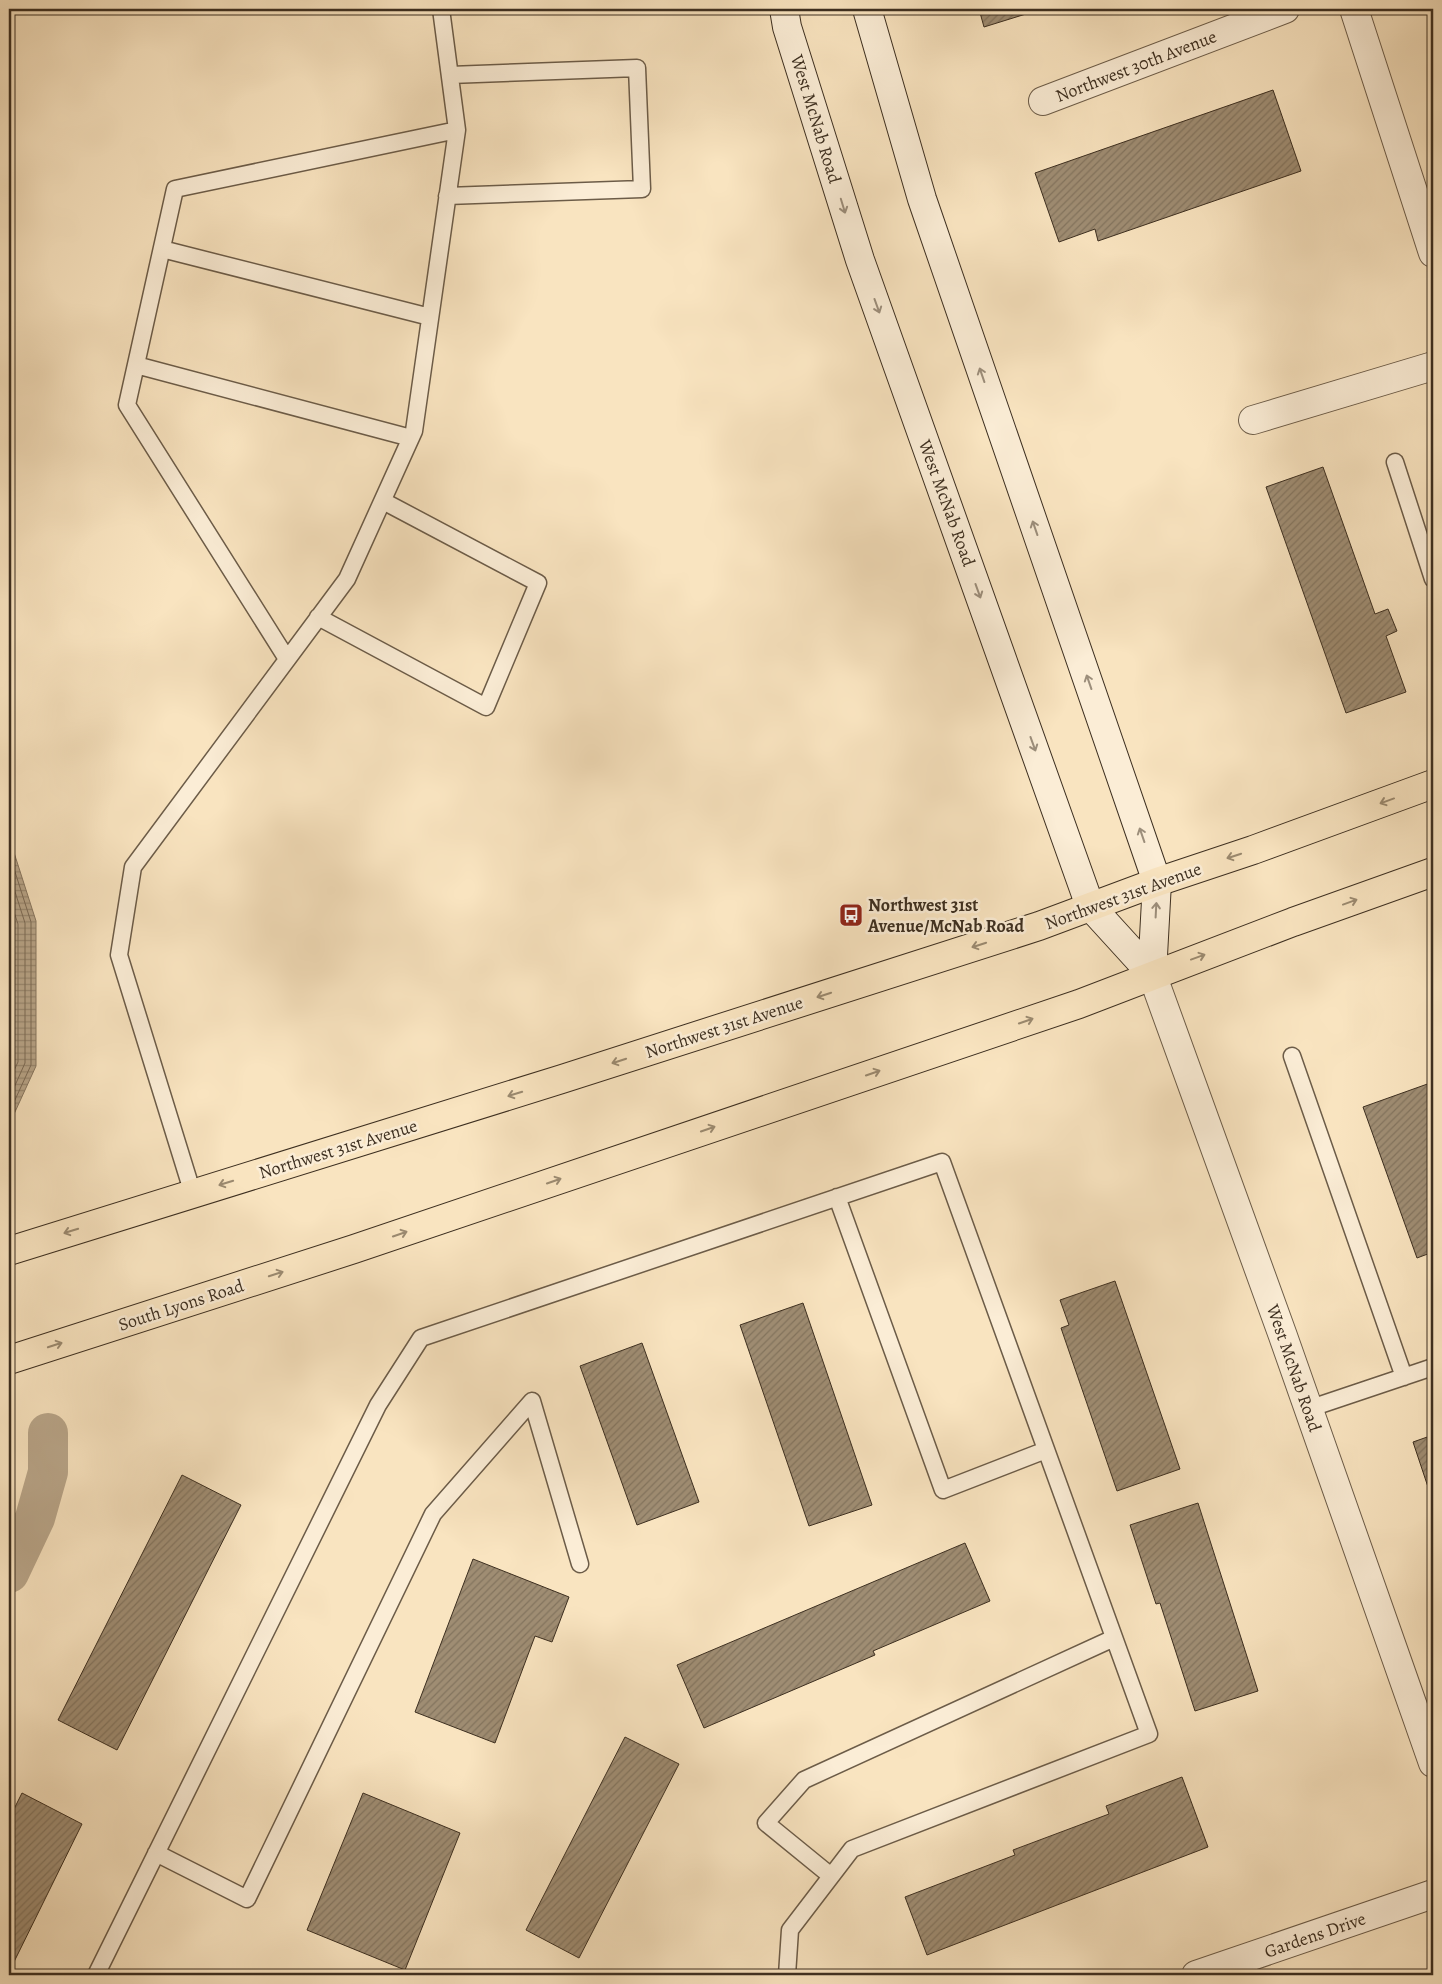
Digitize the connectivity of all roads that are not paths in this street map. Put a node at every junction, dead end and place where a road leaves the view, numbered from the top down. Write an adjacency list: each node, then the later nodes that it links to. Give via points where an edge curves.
1 (441, 9): 6 (lane)
2 (784, 9): 26 (main road, West McNab Road, one-way to 26, via 860,260)
3 (867, 9): 25 (main road, West McNab Road, one-way to 3, via 922,199)
4 (1285, 9): 7 (main road, Northwest 30th Avenue)
5 (1354, 9): 10 (main road)
6 (450, 75): 8 (lane); 9 (lane, via 636,68 642,189)
7 (1043, 102)
8 (457, 130): 9 (lane); 11 (lane, via 175,189)
9 (447, 196): 13 (lane)
10 (1425, 200): 12 (main road)
11 (162, 249): 13 (lane); 14 (lane)
12 (1433, 254)
13 (430, 317): 17 (lane)
14 (136, 365): 17 (lane); 22 (lane, via 127,405)
15 (1433, 366): 16 (main road)
16 (1253, 420)
17 (411, 438): 19 (lane)
18 (1394, 462): 20 (lane)
19 (382, 501): 21 (lane, via 347,579); 21 (lane, via 538,583 486,707)
20 (1433, 579)
21 (318, 617): 22 (lane)
22 (287, 658): 29 (lane, via 133,867 119,955)
23 (1433, 784): 25 (main road, Northwest 31st Avenue, one-way to 25)
24 (1433, 872): 27 (main road, one-way to 24)
25 (1157, 882): 26 (main road, Northwest 31st Avenue); 27 (main road, West McNab Road, one-way to 25)
26 (1090, 906): 27 (main road, West McNab Road); 29 (main road, Northwest 31st Avenue, one-way to 29, via 1039,926)
27 (1152, 974): 32 (main road, South Lyons Road, one-way to 27, via 354,1249 1070,1007); 35 (main road, West McNab Road)
28 (1292, 1056): 34 (lane)
29 (193, 1194): 31 (main road, Northwest 31st Avenue, one-way to 31)
30 (837, 1197): 36 (lane, via 942,1162); 36 (lane, via 943,1490); 40 (lane, via 421,1338 378,1405)
31 (9, 1251)
32 (9, 1360)
33 (1433, 1367): 34 (lane)
34 (1404, 1377): 35 (lane)
35 (1308, 1409): 39 (main road, West McNab Road)
36 (1046, 1450): 38 (lane)
37 (580, 1564): 40 (lane, via 532,1401 433,1514 247,1898)
38 (1114, 1638): 41 (lane, via 1149,1734 852,1849); 41 (lane, via 804,1780 766,1823)
39 (1433, 1763)
40 (156, 1853): 43 (lane)
41 (831, 1876): 44 (lane, via 790,1930)
42 (1433, 1894): 45 (main road, Gardens Drive)
43 (96, 1975)
44 (787, 1975)
45 (1196, 1975)

